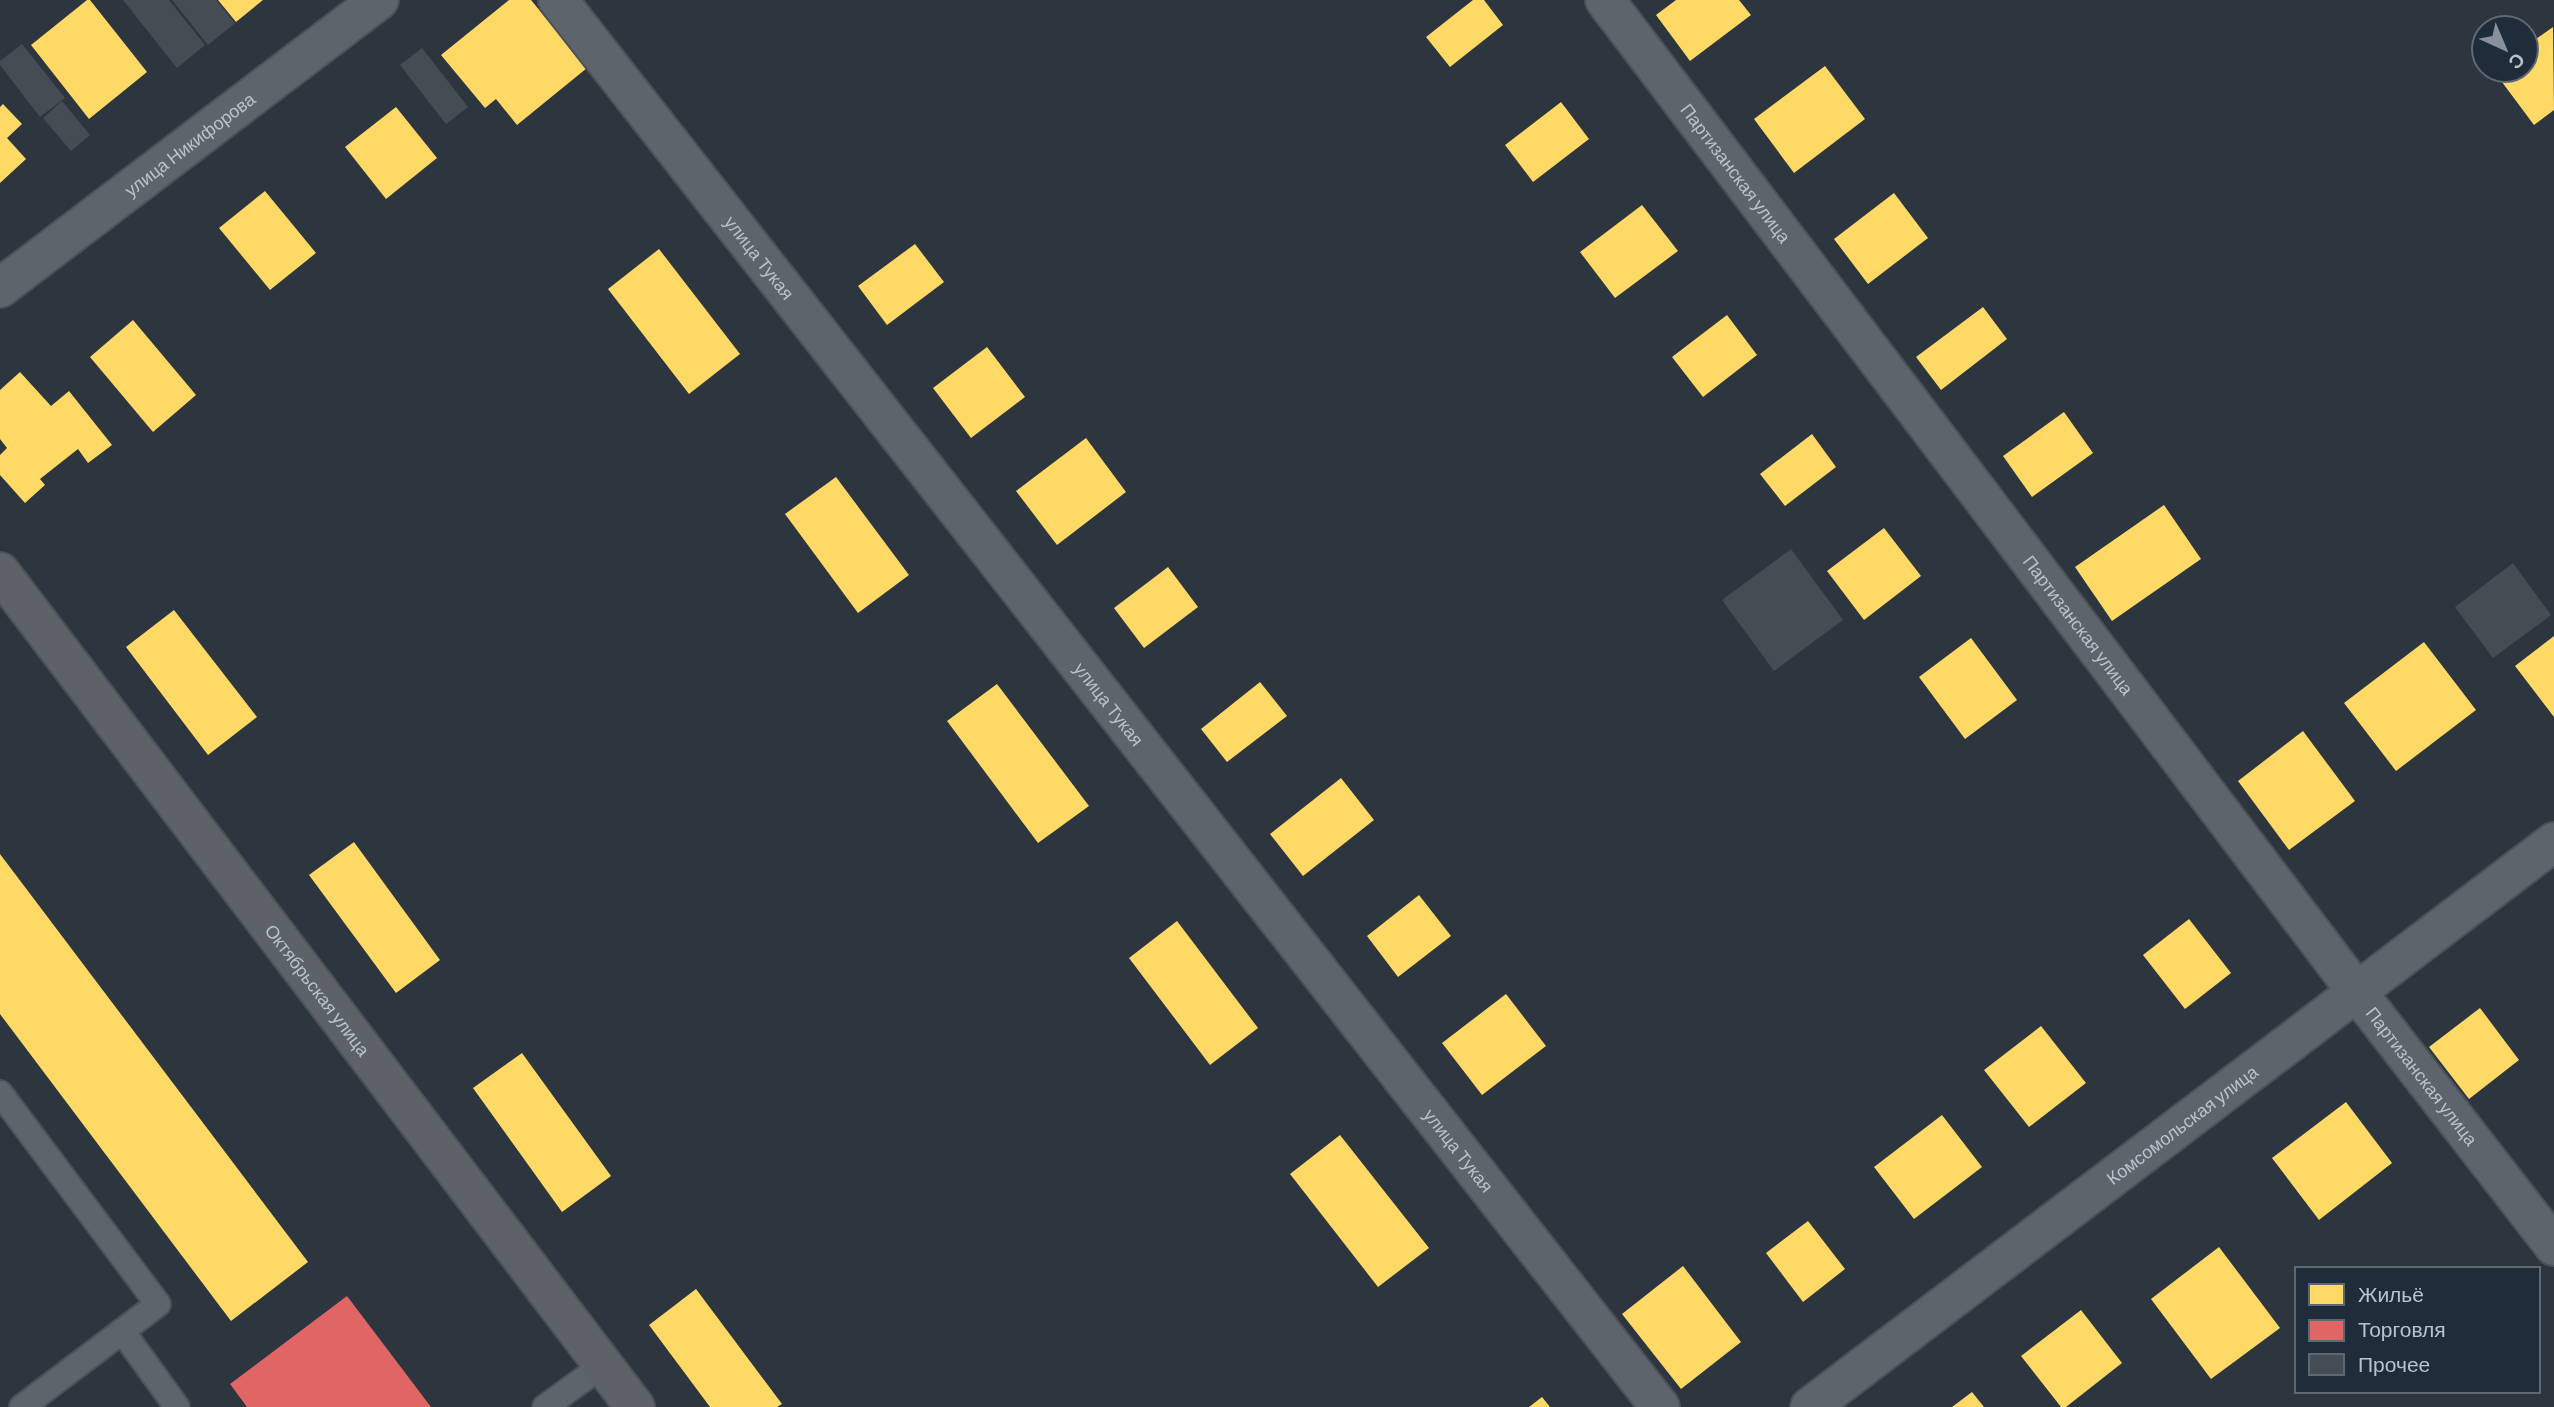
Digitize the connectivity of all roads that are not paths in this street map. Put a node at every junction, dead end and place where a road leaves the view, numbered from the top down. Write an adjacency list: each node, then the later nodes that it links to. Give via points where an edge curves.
1 (379, 0): 4 (street, улица Никифорова)
2 (558, 0): 16 (street, улица Тукая)
3 (1605, 0): 7 (street, Партизанская улица)
4 (0, 288)
5 (0, 572): 11 (main road, Октябрьская улица)
6 (2554, 842): 7 (street, Комсомольская улица)
7 (2357, 992): 9 (street, Партизанская улица); 17 (street, Комсомольская улица)
8 (0, 1093): 10 (lane, via 158,1304)
9 (2554, 1246)
10 (122, 1331): 12 (lane); 13 (lane)
11 (603, 1364): 14 (lane); 15 (main road, Октябрьская улица)
12 (22, 1407)
13 (177, 1407)
14 (545, 1407)
15 (635, 1407)
16 (1660, 1407)
17 (1810, 1407)

